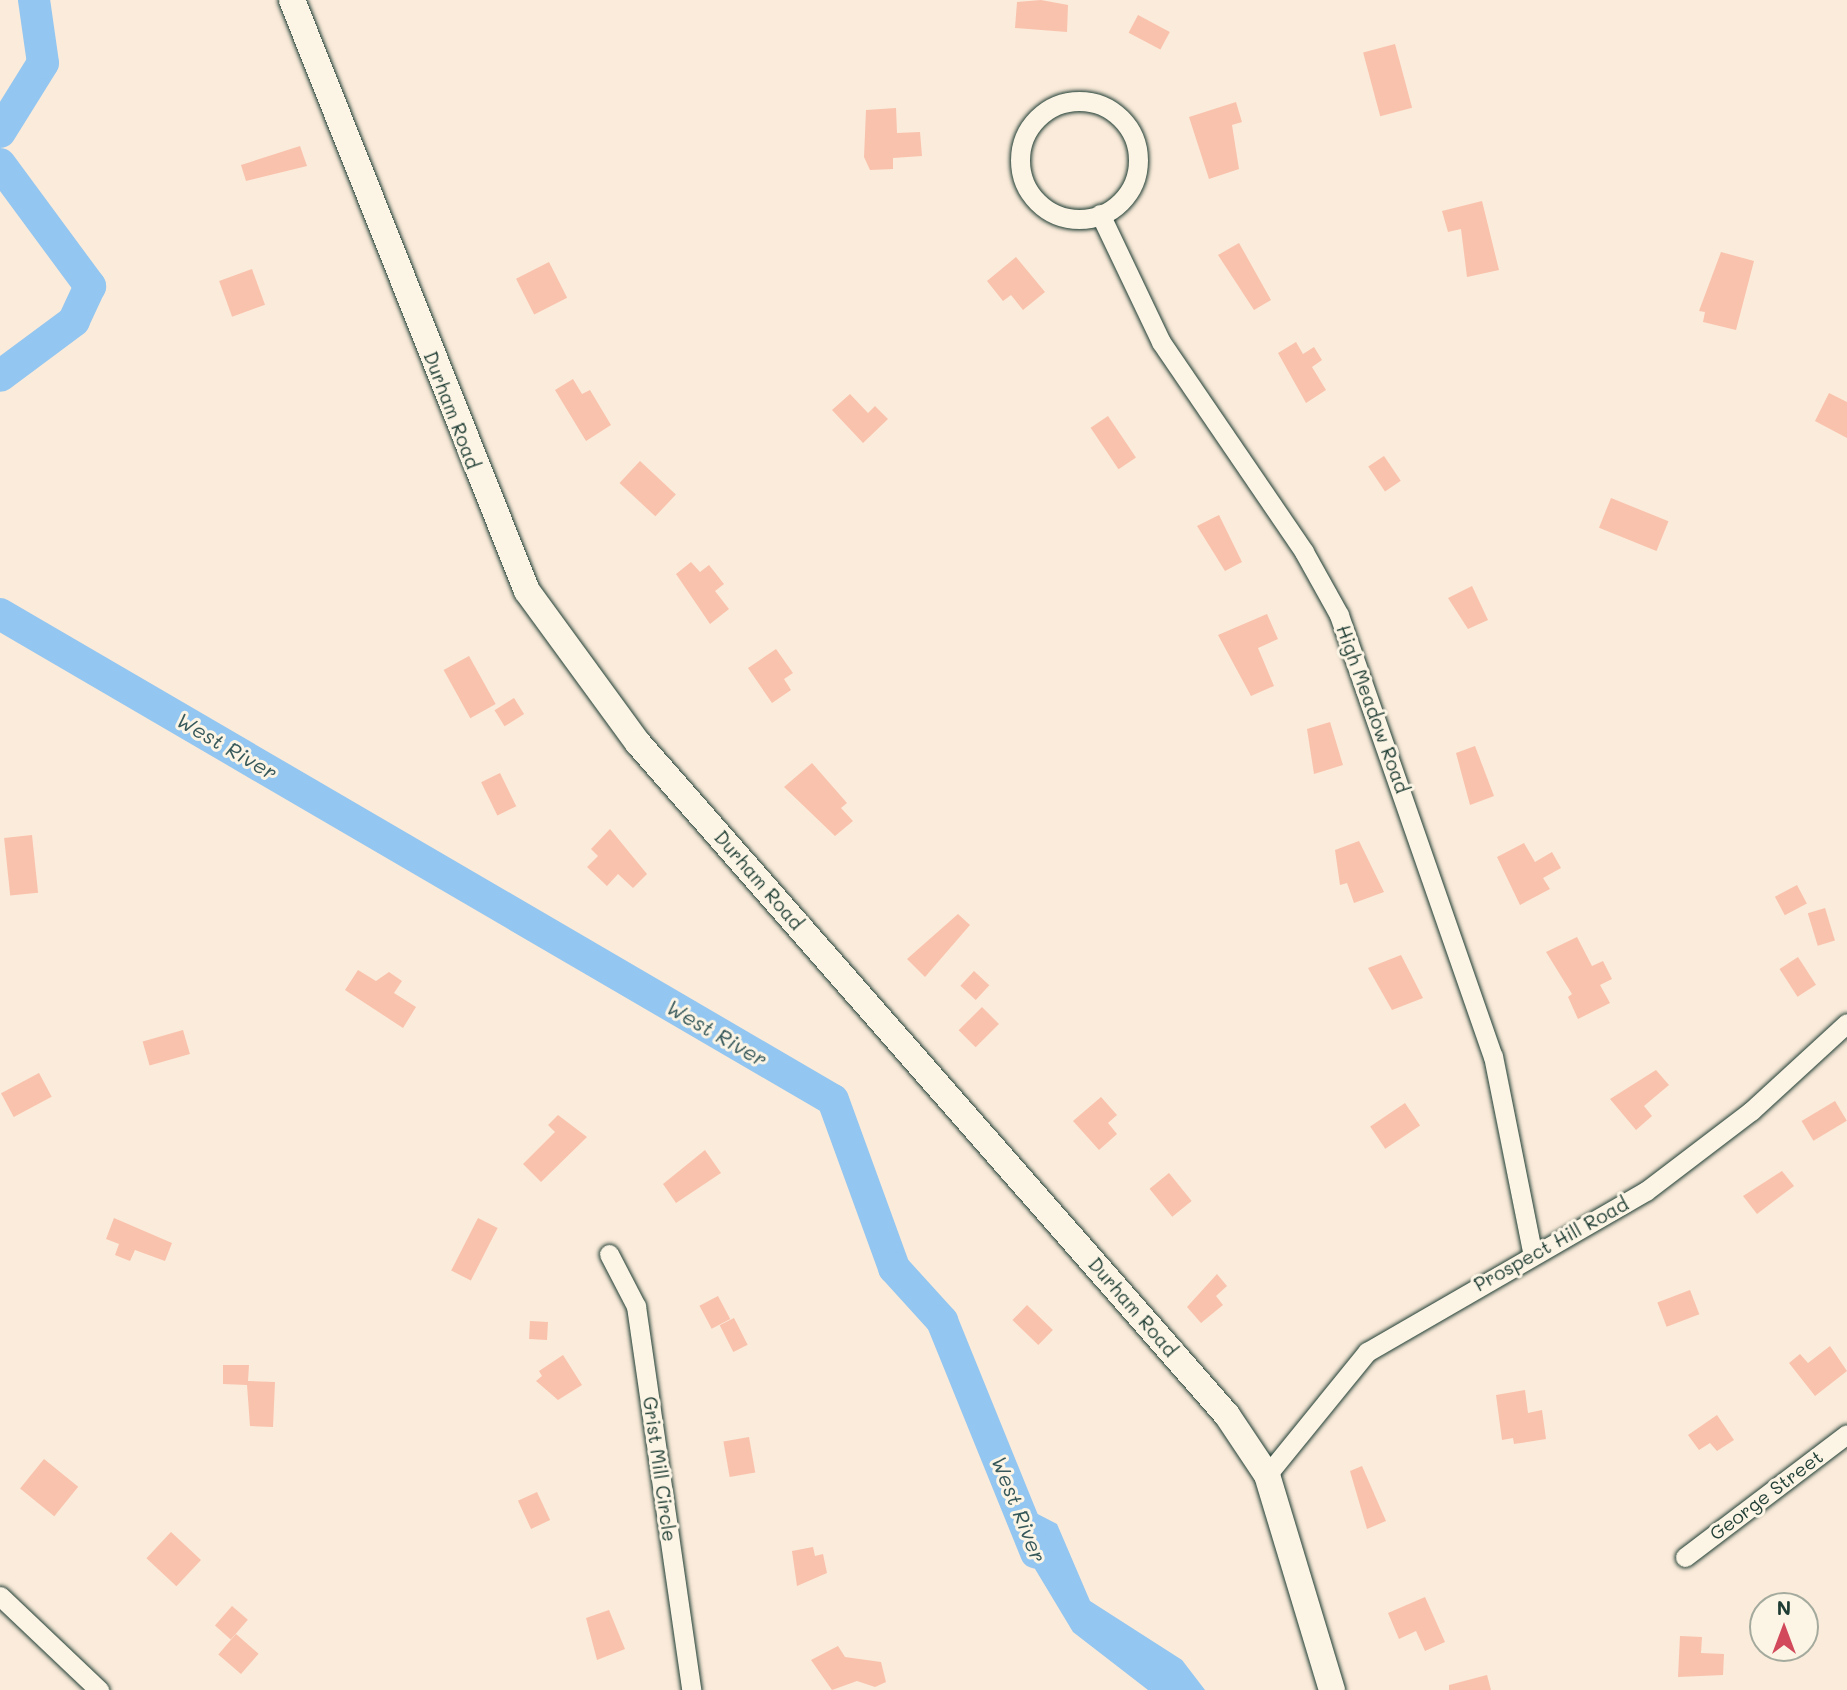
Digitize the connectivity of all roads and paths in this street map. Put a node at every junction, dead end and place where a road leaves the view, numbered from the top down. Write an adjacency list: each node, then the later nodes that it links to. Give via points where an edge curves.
1 (292, 0): 7 (main road, Durham Road, via 492,516 527,591 559,640 638,743 1227,1415)
2 (1100, 215): 2 (street, via 1054,213 1023,178 1027,132 1063,103 1087,102 1110,110 1135,139 1135,178 1122,200); 4 (street, High Meadow Road, via 1161,342 1304,552 1339,615 1493,1056)
3 (1847, 1023): 4 (street, Prospect Hill Road, via 1751,1111 1646,1191)
4 (1532, 1252): 7 (street, Prospect Hill Road, via 1367,1352)
5 (609, 1254): 11 (street, Grist Mill Circle, via 636,1306)
6 (1847, 1434): 8 (street, George Street)
7 (1267, 1475): 12 (main road, Durham Road)
8 (1685, 1557)
9 (0, 1596): 10 (street)
10 (99, 1690)
11 (691, 1690)
12 (1332, 1690)

